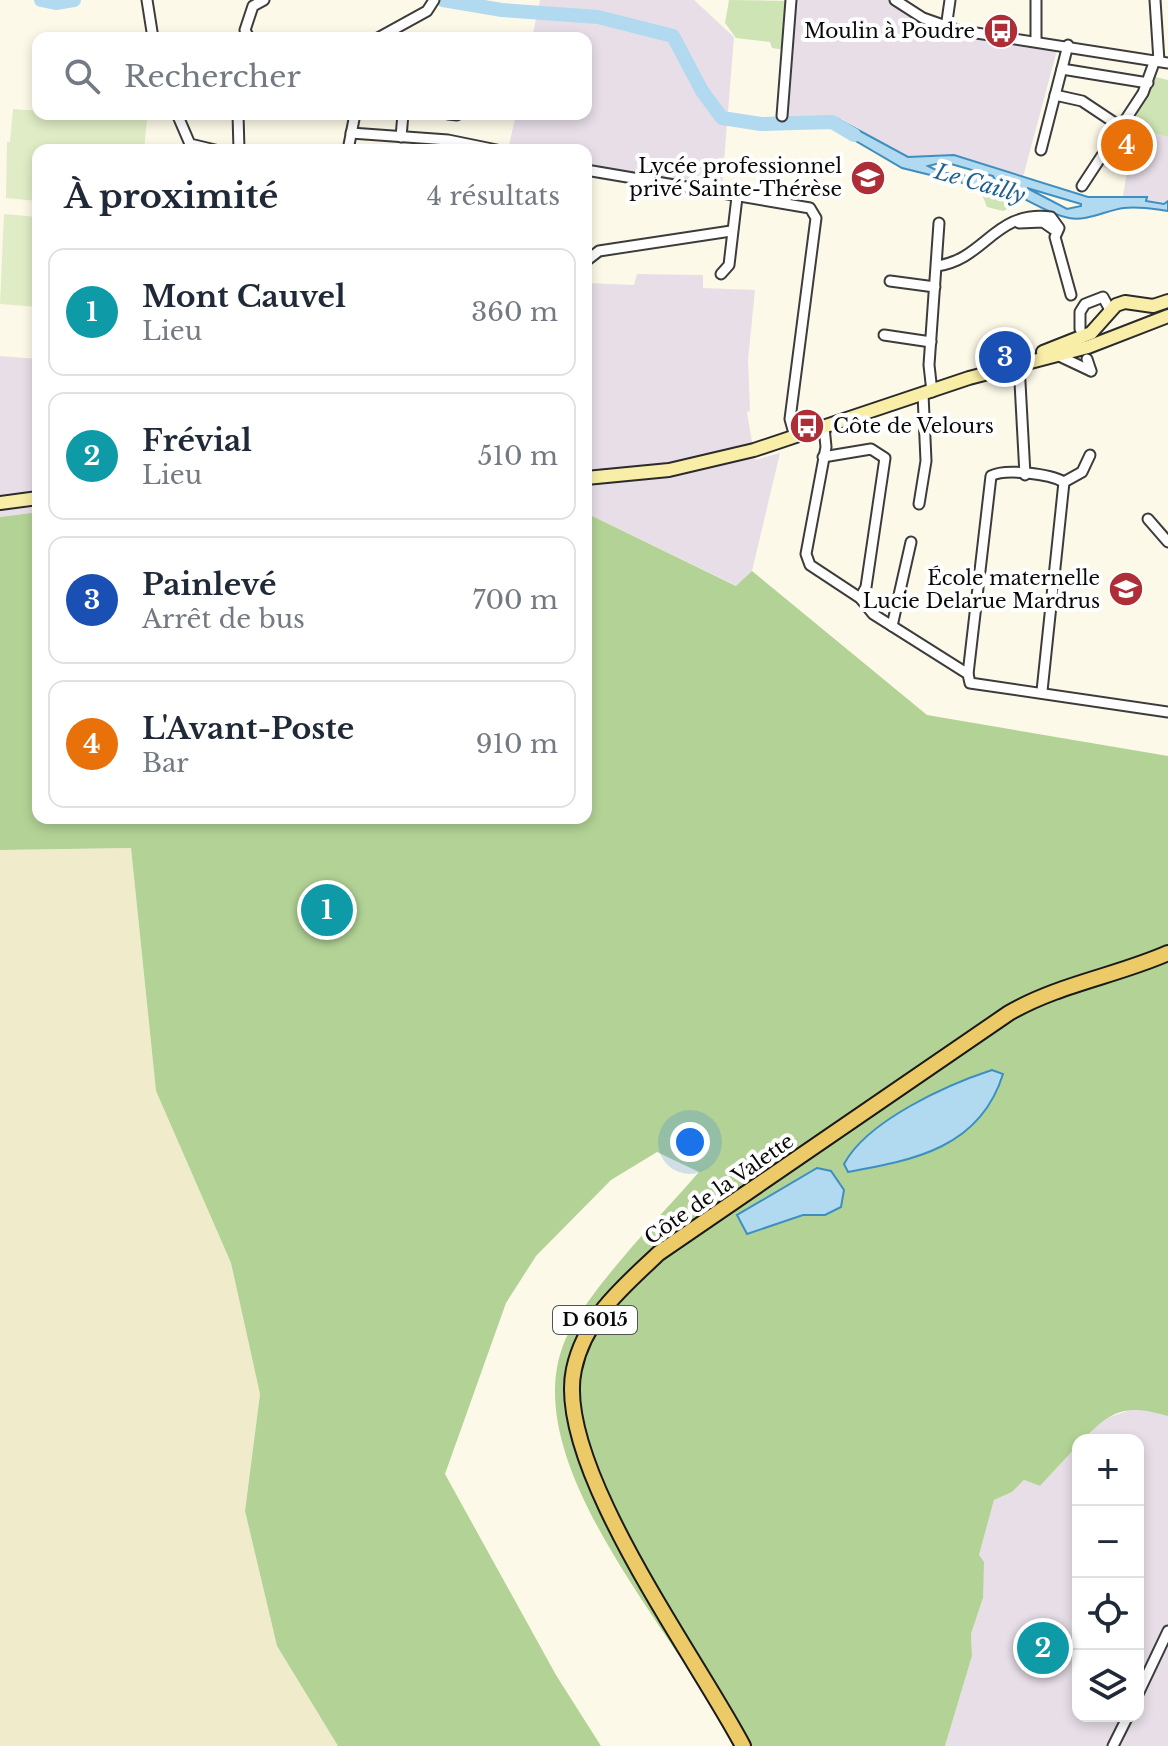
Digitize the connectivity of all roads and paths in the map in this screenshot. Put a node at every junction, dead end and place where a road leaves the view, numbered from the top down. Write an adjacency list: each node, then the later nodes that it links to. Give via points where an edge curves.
1 (147, 0): 10 (street)
2 (264, 0): 11 (street, via 253,6)
3 (791, 0): 19 (street)
4 (895, 0): 9 (street)
5 (950, 0): 9 (street)
6 (1036, 0): 13 (street)
7 (1155, 0): 15 (street)
8 (432, 3): 12 (street, via 416,19)
9 (946, 28): 13 (street)
10 (152, 32)
11 (246, 32)
12 (390, 32)
13 (1036, 41): 14 (street)
14 (1068, 45): 15 (street); 16 (street)
15 (1161, 61): 17 (street)
16 (1062, 69): 17 (street); 18 (street)
17 (1148, 83): 24 (street)
18 (1055, 95): 24 (street, via 1082,101); 31 (street)
19 (782, 116)
20 (179, 120): 27 (street)
21 (238, 120): 28 (street)
22 (354, 120): 25 (street)
23 (402, 120): 26 (street)
24 (1121, 127): 33 (street)
25 (351, 133): 26 (street); 29 (street)
26 (401, 137): 30 (street)
27 (187, 144)
28 (239, 144)
29 (349, 144)
30 (471, 144)
31 (1041, 150)
32 (592, 171): 34 (street)
33 (1082, 186)
34 (737, 197): 38 (street); 57 (street, via 810,208 816,218 790,419)
35 (1016, 221): 37 (street, via 1043,222); 40 (street, via 995,231 961,262); 44 (street, via 1034,216 1056,220 1055,237)
36 (939, 223): 40 (street)
37 (1053, 229)
38 (731, 231): 39 (street, via 599,251); 41 (street, via 729,265)
39 (592, 256)
40 (937, 266): 43 (street)
41 (721, 274)
42 (890, 281): 43 (street)
43 (935, 287): 51 (street)
44 (1071, 295)
45 (1168, 301): 46 (street, via 1153,306 1125,302)
46 (1108, 313): 48 (street, via 1103,297 1092,300 1080,312); 49 (street); 54 (street, via 1091,333)
47 (1168, 316): 49 (street)
48 (1080, 329)
49 (1120, 334): 52 (street)
50 (884, 335): 51 (street)
51 (931, 342): 55 (street)
52 (1057, 355): 53 (street, via 1091,371); 54 (street)
53 (1087, 359)
54 (1019, 364): 55 (street); 60 (street)
55 (927, 393): 56 (street); 65 (street)
56 (824, 427): 57 (street); 59 (street)
57 (792, 438): 61 (street, via 669,470)
58 (1090, 455): 62 (street, via 1082,472)
59 (823, 457): 69 (street, via 808,561); 69 (street, via 871,449 885,458)
60 (1025, 475): 62 (street); 71 (street, via 991,476)
61 (592, 477)
62 (1064, 482): 72 (street)
63 (32, 499): 64 (street)
64 (0, 503)
65 (919, 504)
66 (1148, 519): 68 (street)
67 (911, 542): 70 (street)
68 (1168, 542)
69 (860, 598): 70 (street)
70 (892, 626): 71 (street)
71 (968, 674): 72 (street, via 970,683)
72 (1042, 691): 73 (street)
73 (1168, 712)
74 (1168, 953): 78 (main road, Côte de la Valette / D 6015, via 1130,970 1043,995 1009,1013 659,1253 611,1298 582,1343 572,1390 582,1449 626,1546)
75 (1168, 1631): 76 (street)
76 (1144, 1681)
77 (1125, 1722): 79 (street)
78 (743, 1746)
79 (1113, 1746)

